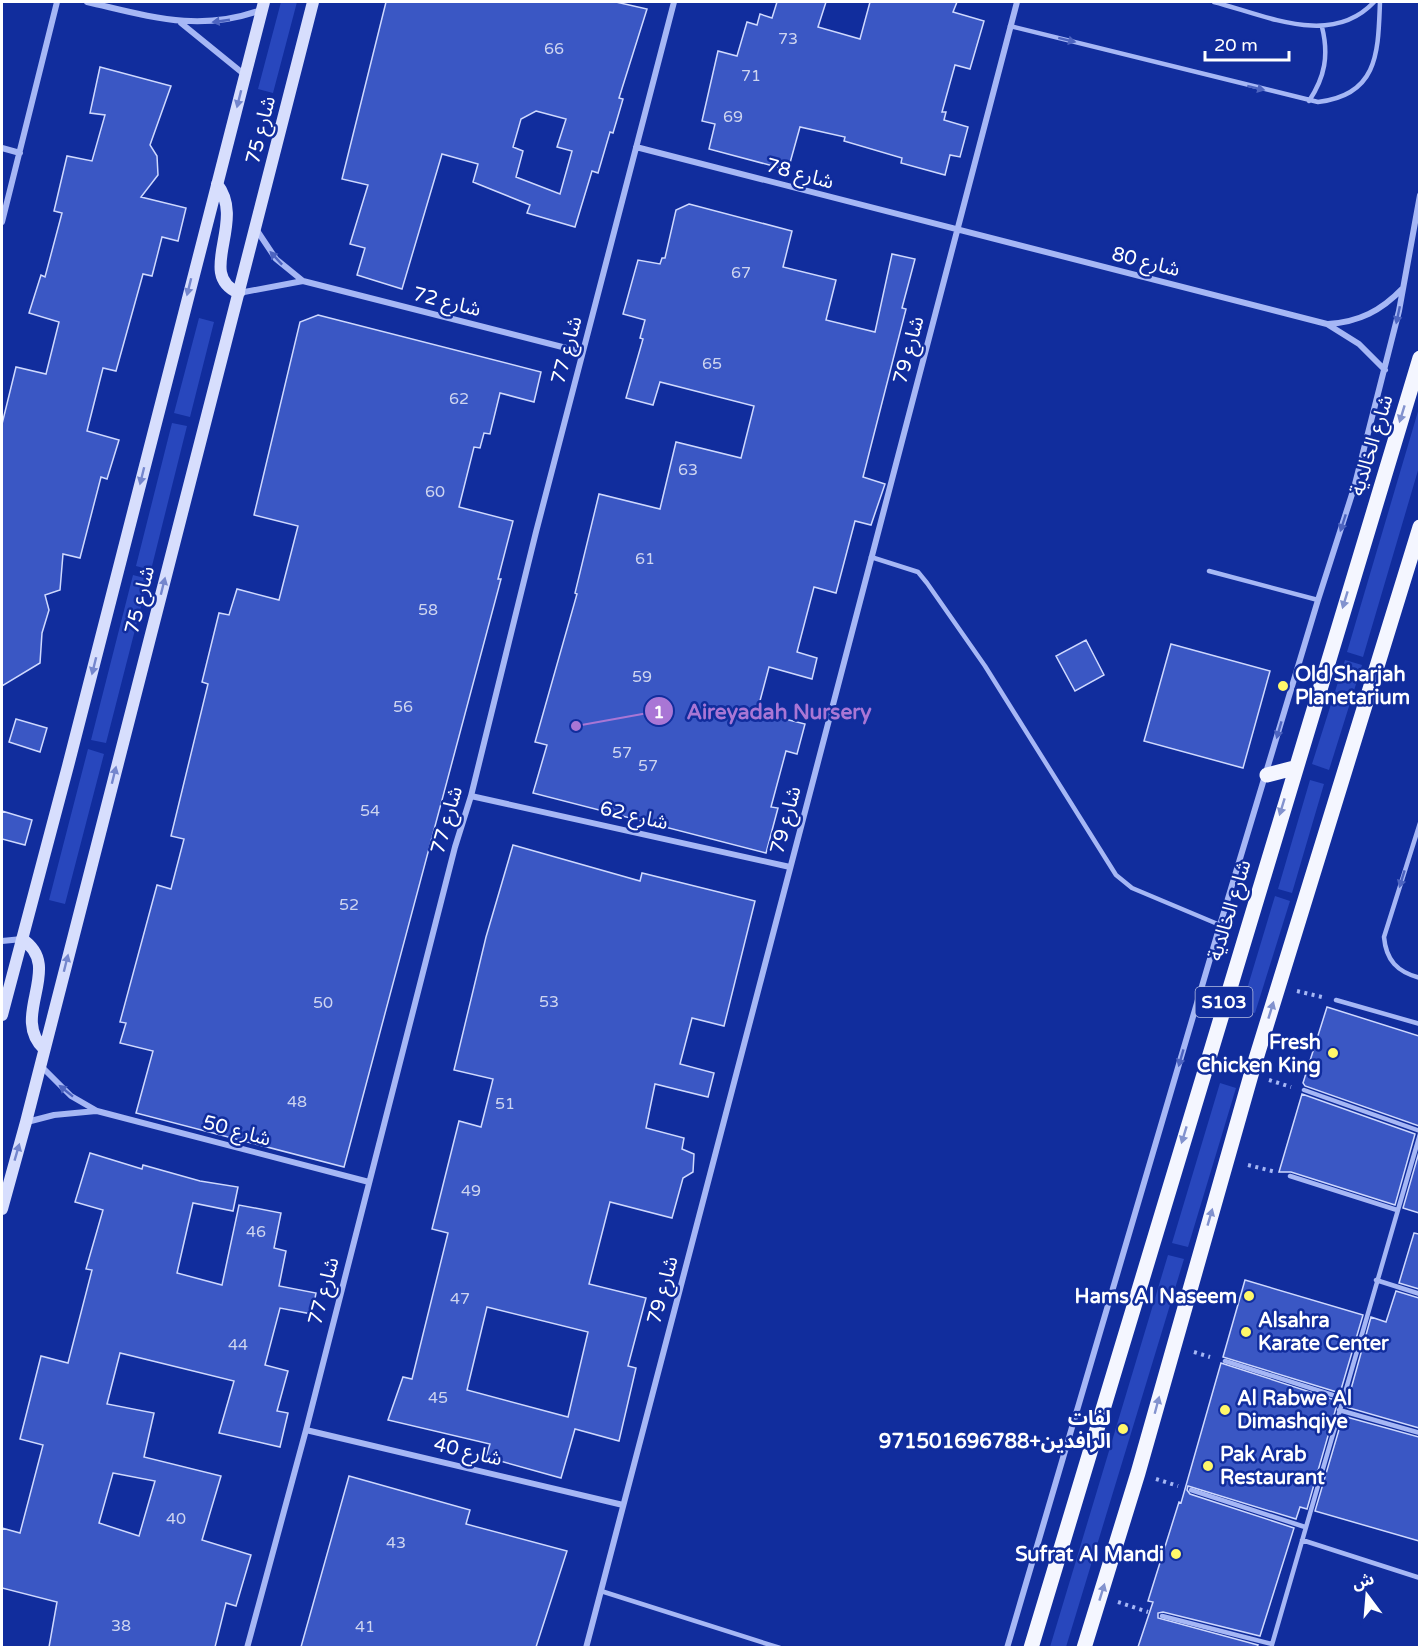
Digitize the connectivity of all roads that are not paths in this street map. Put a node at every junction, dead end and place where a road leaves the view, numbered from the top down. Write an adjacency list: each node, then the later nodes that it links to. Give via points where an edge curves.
1 (57, 2): 17 (street)
2 (87, 2): 10 (street)
3 (313, 2): 21 (street, شارع 75)
4 (674, 2): 15 (street, شارع 77)
5 (1017, 2): 11 (street, شارع 79)
6 (1214, 2): 12 (lane)
7 (1374, 2): 12 (lane, via 1354,17)
8 (1380, 2): 14 (lane, via 1376,58 1365,80 1345,96)
9 (262, 6): 10 (street, one-way to 10, via 221,22); 13 (street, شارع 75)
10 (180, 22): 13 (street)
11 (1010, 26): 14 (lane, one-way to 14); 22 (street, شارع 79)
12 (1322, 27): 14 (lane, via 1325,66)
13 (245, 75): 18 (street, شارع 75, one-way to 18)
14 (1309, 100)
15 (636, 147): 22 (street, شارع 78); 27 (street, شارع 77)
16 (2, 148): 17 (street)
17 (20, 153): 20 (street)
18 (217, 184): 25 (street, via 229,209 221,272 227,286); 40 (street, شارع 75, one-way to 40)
19 (1419, 195): 24 (street)
20 (2, 222)
21 (255, 229): 23 (street, شارع 72, one-way to 21, via 276,259); 25 (street, شارع 75)
22 (957, 231): 26 (street, شارع 80); 31 (street, شارع 79)
23 (303, 281): 25 (street, شارع 72); 27 (street, شارع 72)
24 (1403, 288): 26 (street, شارع 80, via 1361,318); 29 (street, one-way to 29)
25 (239, 293): 47 (street, شارع 75, one-way to 25)
26 (1327, 324): 29 (street, شارع 80, via 1359,344)
27 (582, 352): 36 (street, شارع 77)
28 (1419, 358): 34 (main road, شارع الخالدية / S103, one-way to 34)
29 (1385, 370): 33 (street, one-way to 33, via 1354,488)
30 (1419, 527): 77 (main road, S103, one-way to 30, via 1138,1473 1251,1075)
31 (871, 557): 38 (street, شارع 79); 39 (lane, via 918,572 927,583 985,666 1116,875 1132,888)
32 (1209, 571): 33 (lane)
33 (1317, 600): 35 (street, one-way to 35)
34 (1294, 768): 35 (main road); 76 (main road, شارع الخالدية / S103, one-way to 76)
35 (1267, 775): 39 (street)
36 (471, 796): 38 (street, شارع 62); 54 (street, شارع 77)
37 (1419, 824): 42 (lane, one-way to 42, via 1384,937 1395,966)
38 (790, 867): 65 (street, شارع 79)
39 (1220, 925): 75 (street, one-way to 75)
40 (22, 939): 41 (street); 43 (street, شارع 75); 47 (street, via 35,949 41,964 30,1020 34,1037)
41 (2, 942)
42 (1419, 978)
43 (5, 982): 45 (street, شارع 75)
44 (1336, 1000): 46 (lane)
45 (2, 1015)
46 (1419, 1024)
47 (44, 1048): 48 (street, شارع 75)
48 (40, 1065): 50 (street, شارع 50, one-way to 48, via 65,1091); 51 (street, شارع 75)
49 (1304, 1090): 52 (lane)
50 (97, 1111): 51 (street, شارع 50); 54 (street, شارع 50)
51 (26, 1122): 55 (street, شارع 75, one-way to 51)
52 (1419, 1132): 56 (lane)
53 (1290, 1176): 56 (lane)
54 (369, 1182): 62 (street, شارع 77)
55 (2, 1209)
56 (1396, 1210): 57 (lane)
57 (1376, 1280): 58 (lane); 60 (lane)
58 (1419, 1294)
59 (1225, 1361): 60 (lane)
60 (1342, 1398): 61 (lane)
61 (1339, 1410): 63 (lane); 66 (lane)
62 (306, 1430): 65 (street, شارع 40); 72 (street, شارع 77)
63 (1419, 1433)
64 (1191, 1490): 66 (lane)
65 (623, 1505): 69 (street, شارع 79)
66 (1305, 1527): 67 (lane)
67 (1302, 1540): 68 (lane); 71 (lane)
68 (1419, 1578)
69 (601, 1591): 73 (street, شارع 79); 74 (lane)
70 (1162, 1616): 71 (lane)
71 (1272, 1646)
72 (247, 1647)
73 (586, 1647)
74 (780, 1647)
75 (1007, 1647)
76 (1031, 1647)
77 (1084, 1647)

